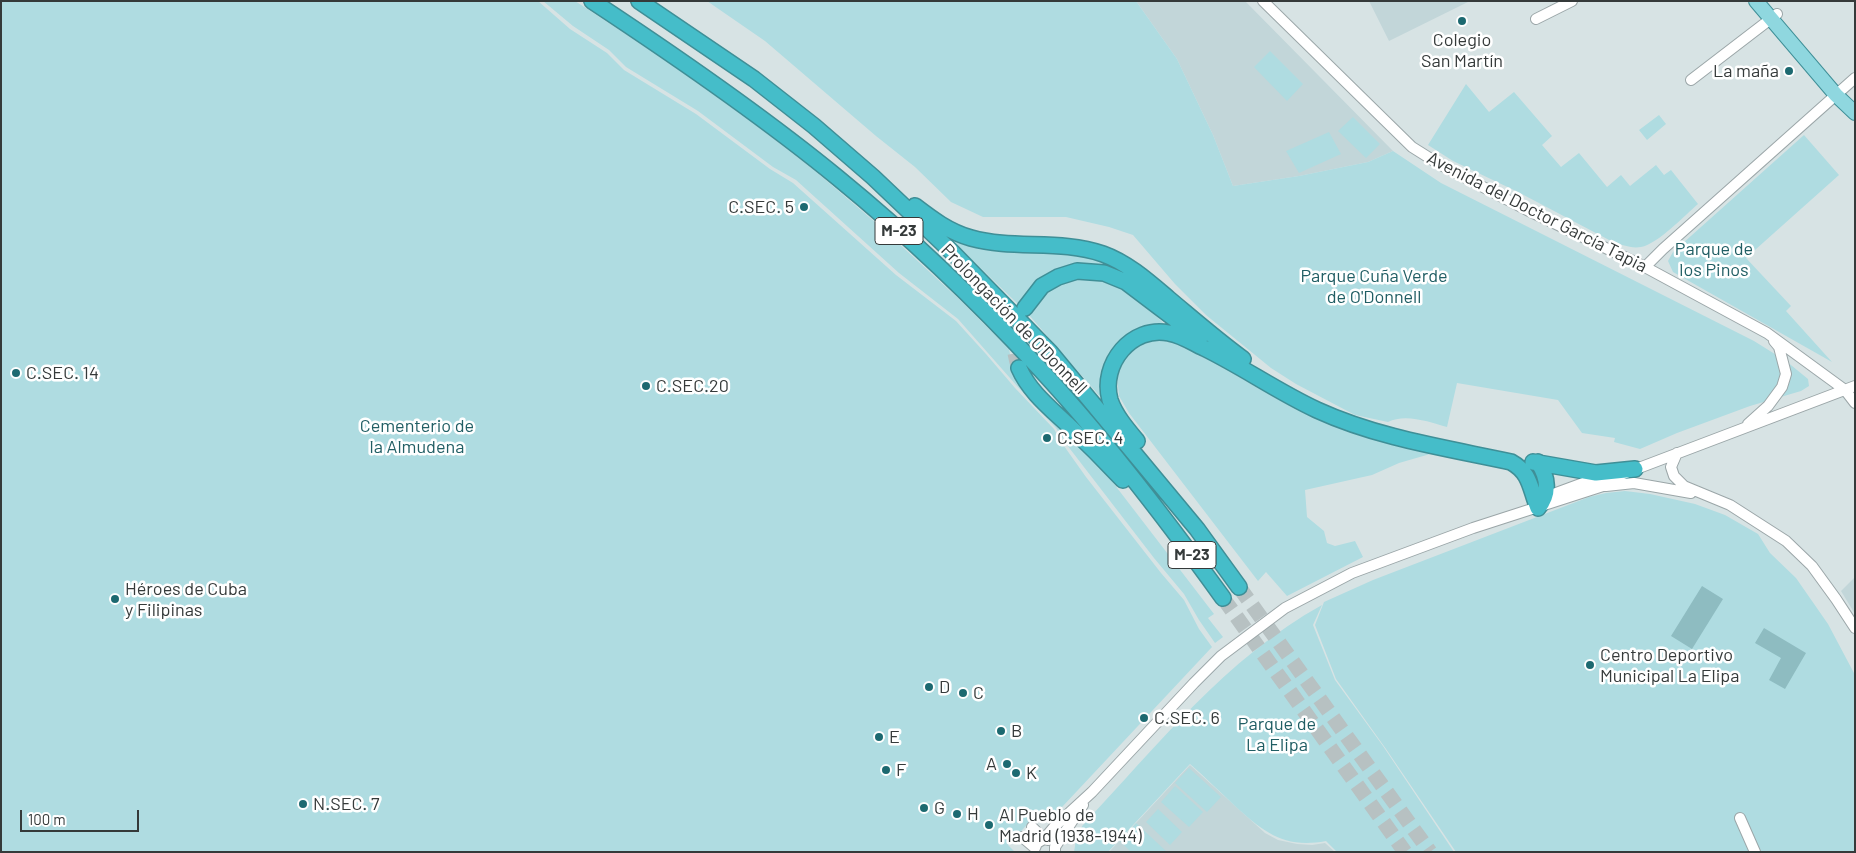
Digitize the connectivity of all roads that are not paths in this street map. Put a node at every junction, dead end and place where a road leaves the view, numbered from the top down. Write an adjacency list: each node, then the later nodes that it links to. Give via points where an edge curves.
1 (592, 1): 33 (highway, Prolongación de O'Donnell / M-23, via 764,120 840,179 944,272 1040,368)
2 (639, 1): 14 (highway, Prolongación de O'Donnell / M-23, via 754,79)
3 (1263, 1): 15 (street, Avenida del Doctor García Tapia, via 1412,147 1465,178)
4 (1572, 1): 8 (street)
5 (1756, 1): 7 (main road)
6 (1767, 1): 7 (main road)
7 (1774, 16): 10 (street); 11 (main road)
8 (1536, 19)
9 (1855, 78): 11 (street)
10 (1691, 80)
11 (1839, 91): 12 (main road); 13 (main road); 15 (street)
12 (1855, 101)
13 (1855, 113)
14 (873, 177): 21 (highway, via 938,223 970,238 998,243 1075,247 1117,260); 34 (highway, Prolongación de O'Donnell / M-23, via 1050,352)
15 (1645, 267): 17 (street, Avenida del Doctor García Tapia)
16 (1025, 308): 18 (highway, via 1042,286 1058,277 1077,271 1104,273 1126,282)
17 (1767, 332): 20 (street, Avenida del Doctor García Tapia); 23 (street, Avenida del Doctor García Tapia, via 1779,347 1786,374 1768,406)
18 (1229, 360): 21 (highway); 34 (highway, via 1177,335 1155,332 1140,336 1127,345 1117,356 1110,372 1110,400 1120,419 1181,498)
19 (1019, 368): 33 (highway, via 1035,392 1140,499)
20 (1850, 388): 22 (street, Avenida del Doctor García Tapia); 23 (street)
21 (1287, 394): 24 (highway, via 1358,426)
22 (1855, 402)
23 (1741, 430): 25 (street)
24 (1430, 445): 26 (highway); 32 (highway, via 1511,462 1521,468)
25 (1677, 453): 27 (street); 28 (street, via 1671,467)
26 (1538, 462): 27 (highway, via 1596,473); 32 (highway, via 1546,475)
27 (1629, 472): 29 (street); 32 (street, via 1597,478)
28 (1674, 476): 30 (street); 31 (street, via 1684,486)
29 (1603, 486): 30 (street, via 1634,483); 32 (street)
30 (1663, 488): 31 (street)
31 (1705, 496): 37 (street, via 1730,505 1786,541 1812,566)
32 (1540, 502): 38 (street, via 1352,573 1299,600 1221,656)
33 (1160, 513): 36 (highway, Prolongación de O'Donnell / M-23)
34 (1197, 529): 35 (highway, Prolongación de O'Donnell / M-23)
35 (1239, 587)
36 (1223, 598)
37 (1855, 628)
38 (1092, 792): 42 (street); 44 (street)
39 (1740, 818): 45 (street)
40 (1032, 827): 42 (street)
41 (1022, 837): 43 (street)
42 (1044, 839): 43 (street); 44 (street, via 1051,841)
43 (1034, 850)
44 (1056, 850)
45 (1755, 852)

